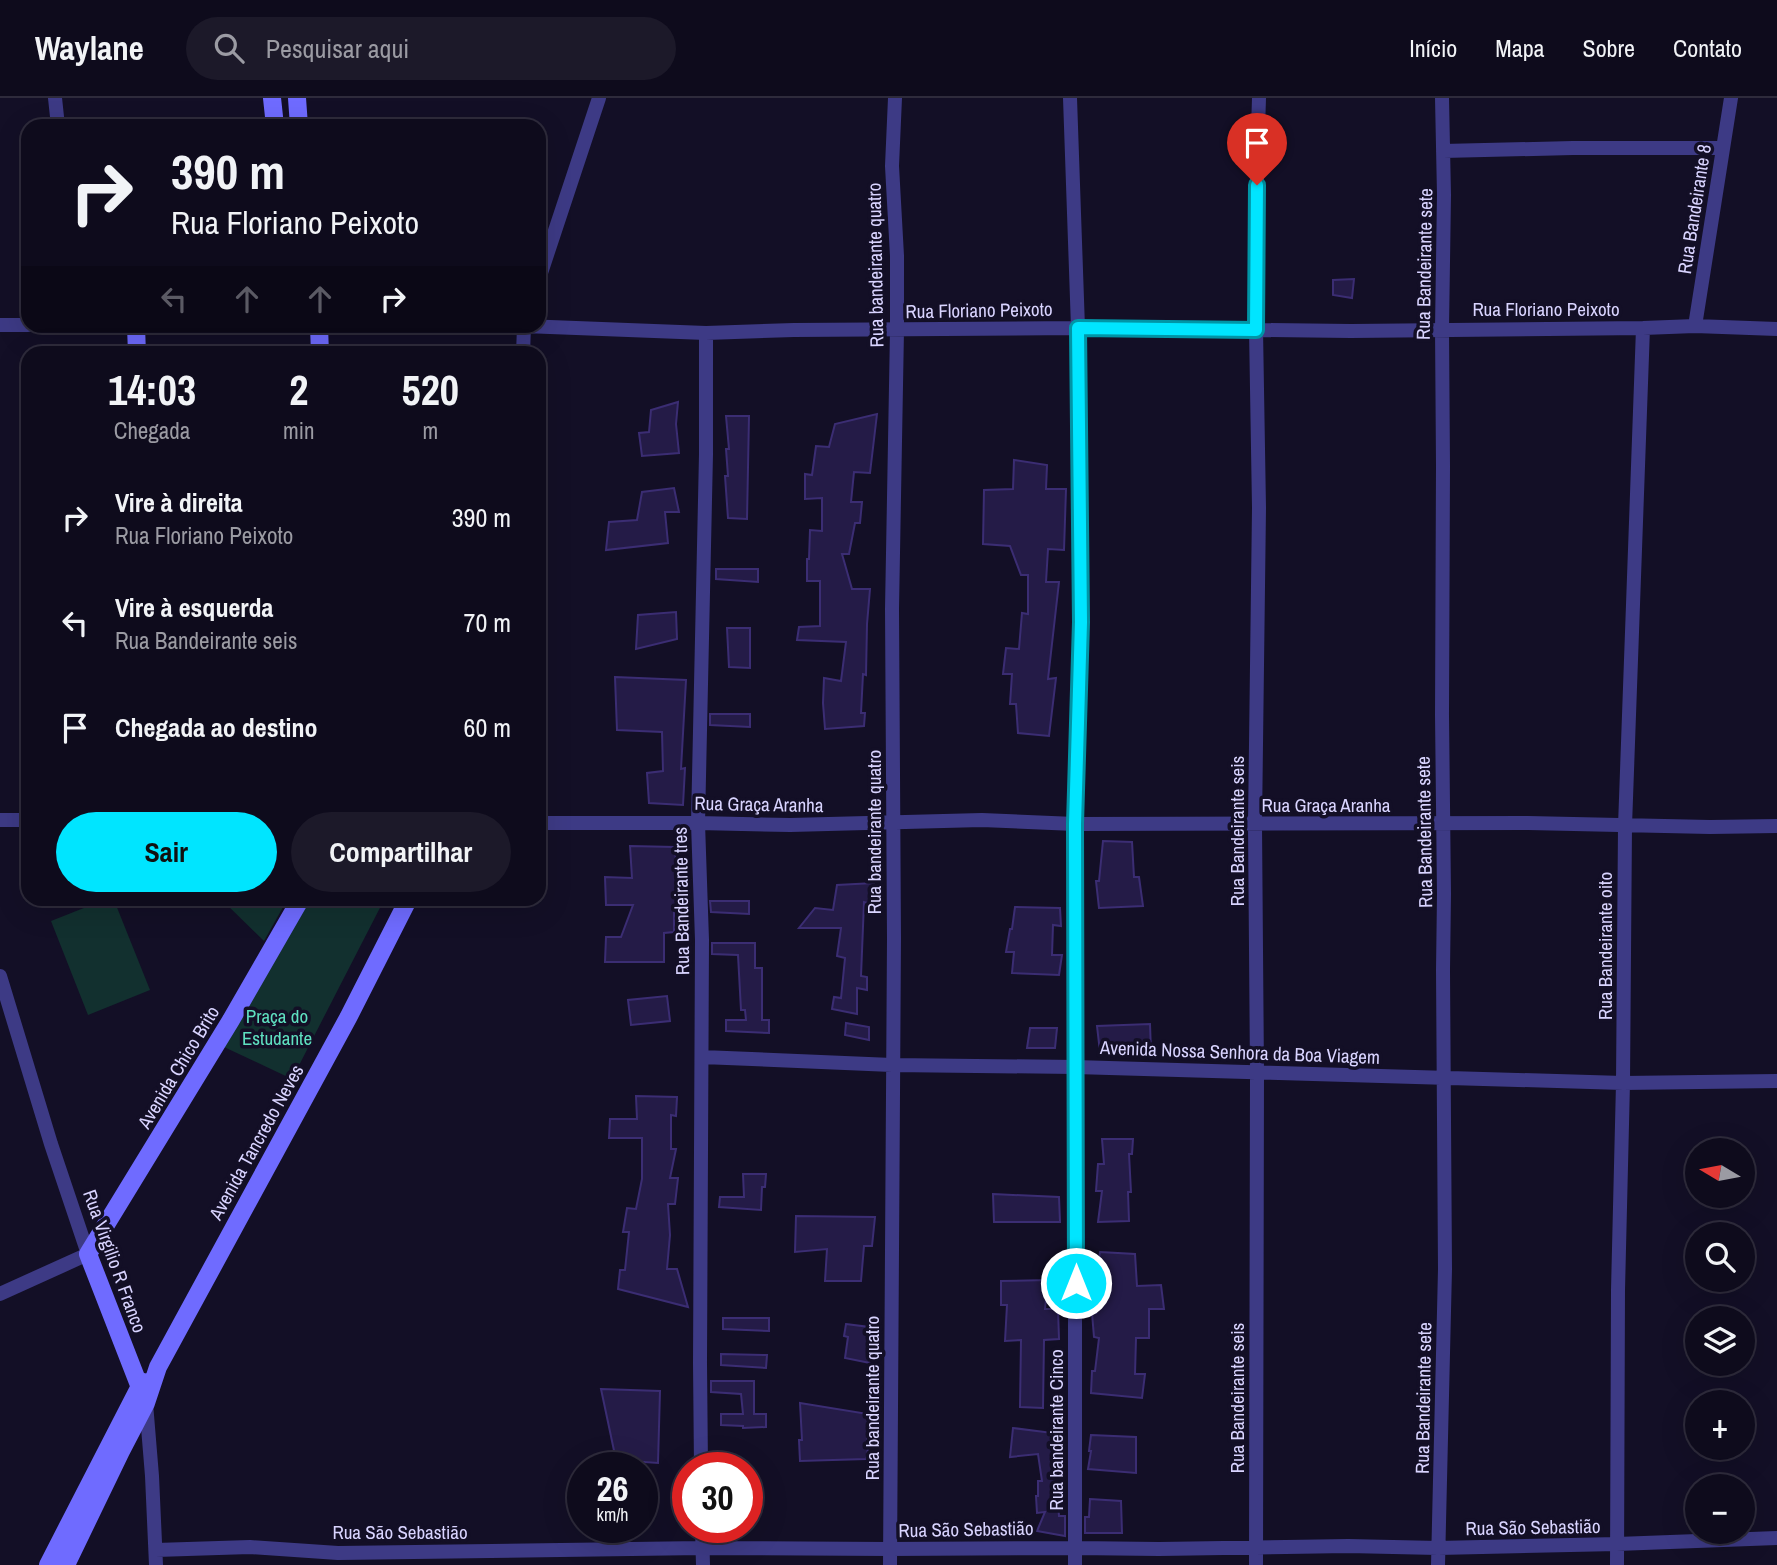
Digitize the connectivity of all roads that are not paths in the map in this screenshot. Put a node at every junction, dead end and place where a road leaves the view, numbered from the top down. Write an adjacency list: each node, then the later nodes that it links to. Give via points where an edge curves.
1 (55, 98): 10 (street)
2 (272, 98): 11 (main road)
3 (297, 98): 12 (main road)
4 (599, 98): 15 (street)
5 (895, 98): 24 (street, Rua bandeirante quatro, via 892,166)
6 (1070, 98): 20 (street, Rua bandeirante Cinco)
7 (1259, 98): 25 (street, Rua Bandeirante seis)
8 (1442, 98): 14 (street, Rua Bandeirante sete)
9 (1731, 98): 13 (street, Rua Bandeirante 8)
10 (57, 119)
11 (274, 119)
12 (298, 119)
13 (1722, 148): 14 (street); 18 (street, Rua Bandeirante 8)
14 (1443, 151): 22 (street, Rua Bandeirante sete)
15 (546, 258)
16 (0, 325): 17 (street)
17 (21, 325)
18 (1695, 326): 21 (street, Rua Floriano Peixoto); 23 (street, Rua Floriano Peixoto)
19 (546, 327): 26 (street, Rua Floriano Peixoto)
20 (1078, 328): 24 (street, Rua Floriano Peixoto); 25 (street, Rua Floriano Peixoto); 32 (street, Rua bandeirante Cinco, via 1081,622)
21 (1643, 328): 22 (street, Rua Floriano Peixoto); 35 (street, Rua Bandeirante oito)
22 (1442, 329): 25 (street, Rua Floriano Peixoto); 34 (street, Rua Bandeirante sete)
23 (1777, 329)
24 (897, 330): 26 (street, Rua Floriano Peixoto); 31 (street, Rua bandeirante quatro)
25 (1256, 330): 33 (street, Rua Bandeirante seis)
26 (705, 333): 29 (street, Rua Bandeirante tres)
27 (0, 820): 28 (street)
28 (21, 820)
29 (698, 822): 30 (street, Rua Graça Aranha); 31 (street, Rua Graça Aranha); 40 (street, Rua Bandeirante tres)
30 (546, 823)
31 (893, 823): 32 (street, Rua Graça Aranha); 41 (street, Rua bandeirante quatro)
32 (1075, 824): 33 (street, Rua Graça Aranha); 42 (street, Rua bandeirante Cinco)
33 (1255, 824): 34 (street, Rua Graça Aranha); 43 (street, Rua Bandeirante seis)
34 (1443, 824): 35 (street, Rua Graça Aranha); 44 (street, Rua Bandeirante sete)
35 (1625, 826): 36 (street, Rua Graça Aranha); 46 (street, Rua Bandeirante oito)
36 (1777, 826)
37 (297, 906): 47 (main road, Avenida Chico Brito)
38 (405, 906): 49 (main road, Avenida Tancredo Neves)
39 (0, 976): 47 (street, Rua Virgilio R Franco)
40 (702, 1057): 41 (street, Avenida Nossa Senhora da Boa Viagem); 52 (street, Rua Bandeirante tres)
41 (892, 1065): 42 (street, Avenida Nossa Senhora da Boa Viagem); 59 (street, Rua bandeirante quatro)
42 (1075, 1067): 43 (street, Avenida Nossa Senhora da Boa Viagem); 57 (street, Rua bandeirante Cinco)
43 (1257, 1073): 44 (street, Avenida Nossa Senhora da Boa Viagem); 60 (street, Rua Bandeirante seis)
44 (1445, 1077): 46 (street, Avenida Nossa Senhora da Boa Viagem); 58 (street, Rua Bandeirante sete)
45 (1777, 1081): 46 (street, Avenida Nossa Senhora da Boa Viagem)
46 (1623, 1083): 55 (street, Rua Bandeirante oito)
47 (88, 1254): 48 (street); 50 (main road, Rua Virgilio R Franco)
48 (0, 1294)
49 (158, 1367): 50 (main road, Avenida Tancredo Neves); 51 (main road, Avenida Tancredo Neves)
50 (140, 1386): 51 (main road, Rua Virgilio R Franco); 64 (main road, Avenida Tancredo Neves)
51 (146, 1403): 61 (street, Rua Virgilio R Franco); 65 (main road, Avenida Tancredo Neves)
52 (701, 1452)
53 (1777, 1538): 55 (street, Rua São Sebastião)
54 (702, 1543): 56 (street)
55 (1616, 1544): 58 (street, Rua São Sebastião); 71 (street, Rua Bandeirante oito)
56 (702, 1548): 59 (street, Rua São Sebastião); 62 (street, Rua São Sebastião); 66 (street)
57 (1075, 1548): 59 (street, Rua São Sebastião); 60 (street, Rua São Sebastião); 68 (street, Rua bandeirante Cinco)
58 (1438, 1548): 60 (street, Rua São Sebastião); 70 (street, Rua Bandeirante sete)
59 (890, 1549): 67 (street, Rua bandeirante quatro)
60 (1256, 1549): 69 (street, Rua Bandeirante seis)
61 (156, 1558): 63 (street, Rua São Sebastião, via 250,1547)
62 (512, 1558): 63 (street, Rua São Sebastião)
63 (338, 1559)
64 (48, 1565)
65 (66, 1565)
66 (703, 1565)
67 (890, 1565)
68 (1075, 1565)
69 (1256, 1565)
70 (1438, 1565)
71 (1618, 1565)

